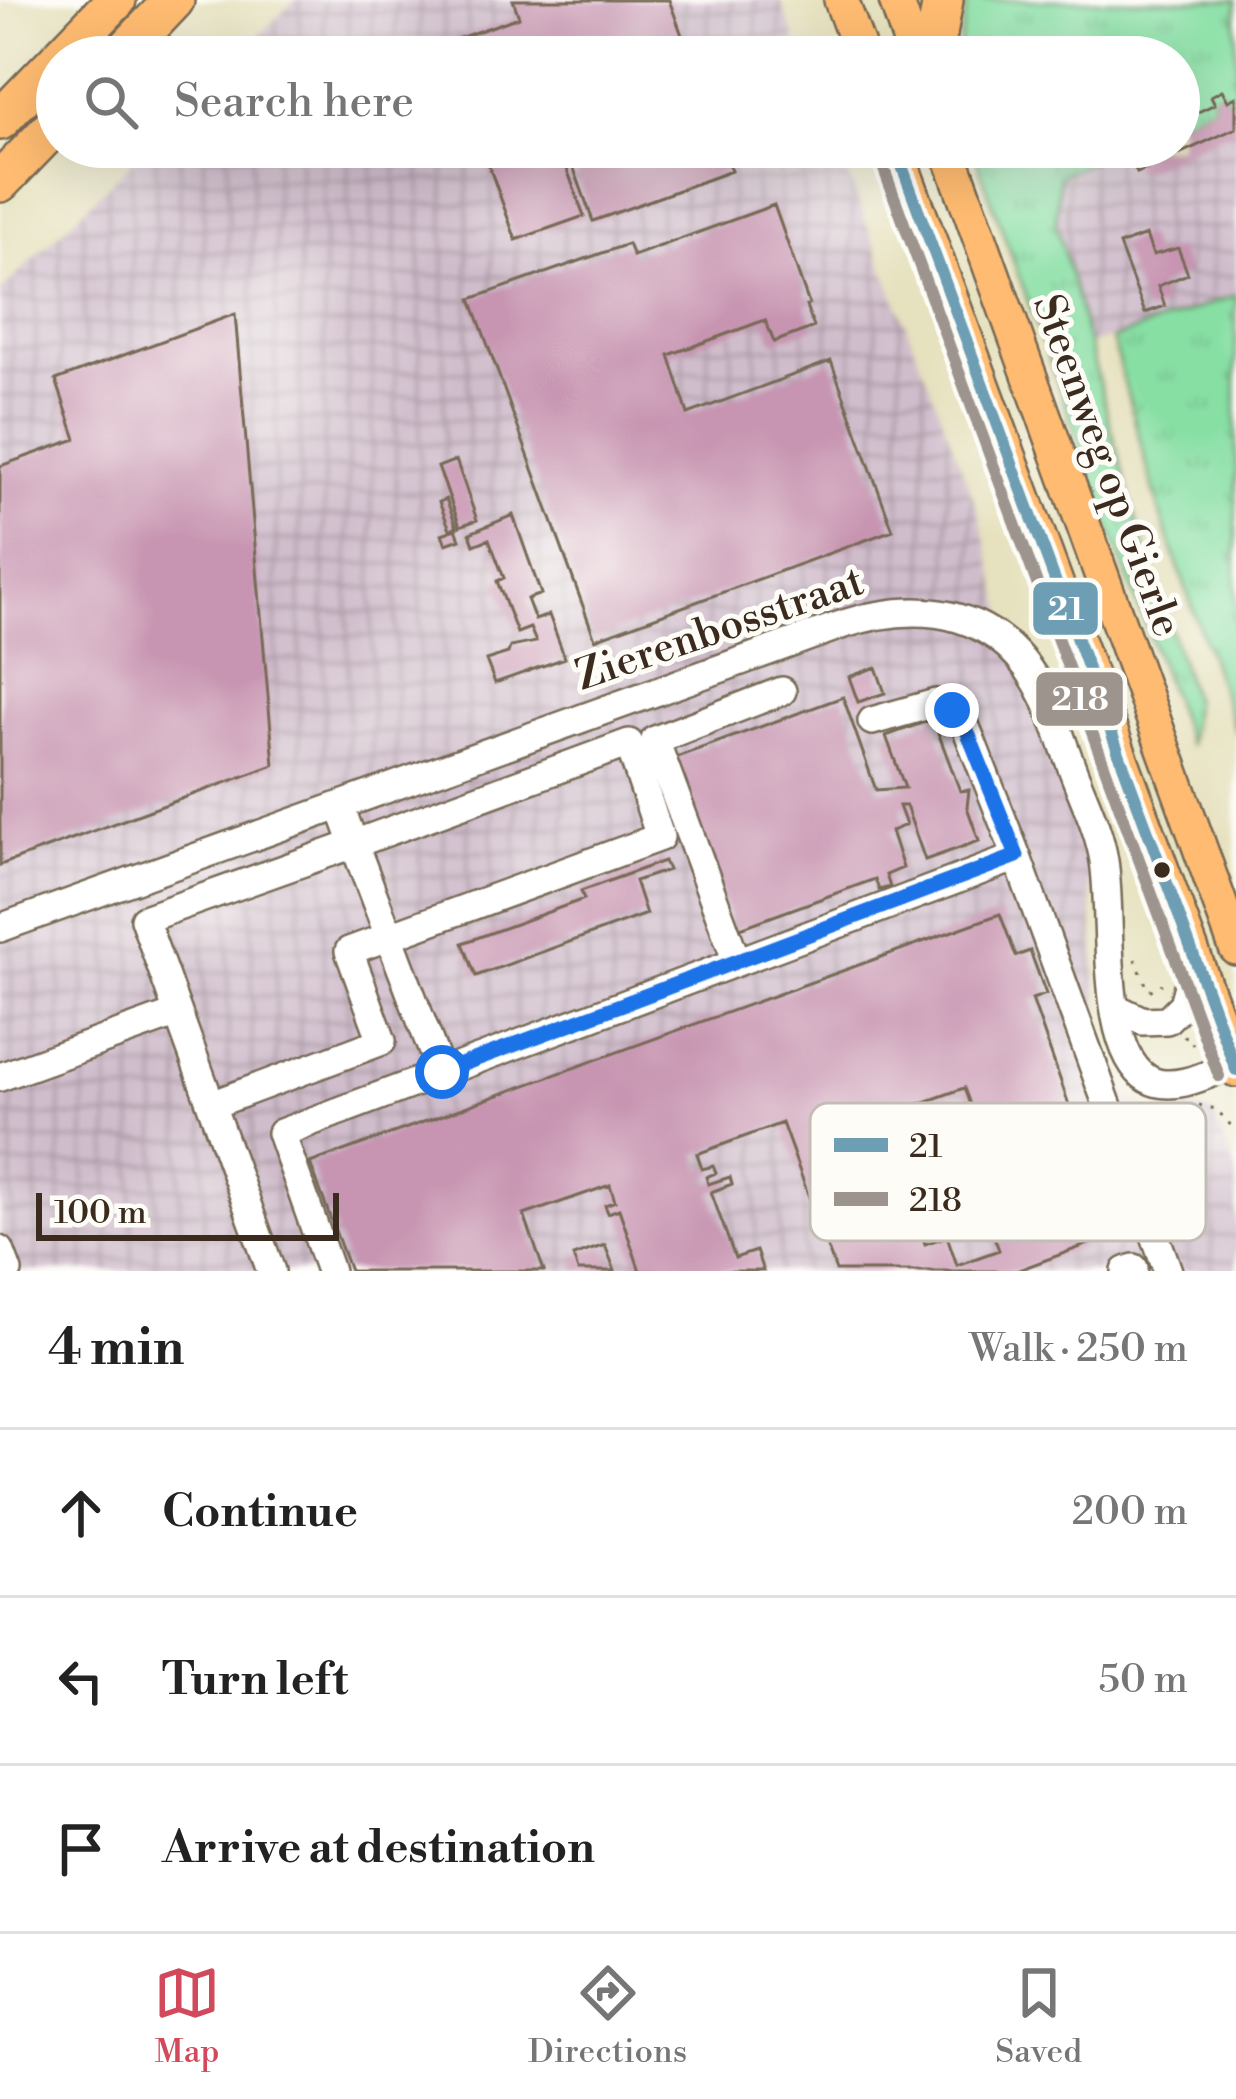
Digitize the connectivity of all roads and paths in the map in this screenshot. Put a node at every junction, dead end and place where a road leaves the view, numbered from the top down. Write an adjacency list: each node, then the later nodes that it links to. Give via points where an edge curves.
1 (116, 0): 6 (highway)
2 (174, 0): 7 (highway)
3 (841, 0): 8 (main road)
4 (896, 0): 9 (main road)
5 (943, 0): 10 (highway)
6 (81, 36)
7 (140, 36)
8 (854, 36)
9 (908, 36)
10 (937, 36)
11 (36, 83): 12 (highway)
12 (0, 120)
13 (36, 145): 16 (highway)
14 (904, 168): 29 (main road)
15 (955, 168): 28 (main road, Steenweg op Gierle)
16 (0, 182)
17 (782, 691): 30 (street, via 655,740)
18 (616, 707): 20 (street); 21 (street, Zierenbosstraat); 31 (street, Zierenbosstraat, via 876,614 941,613 984,630 1043,694 1100,841)
19 (872, 721): 23 (street, via 936,703 962,718)
20 (629, 743): 22 (street); 27 (street, via 660,837)
21 (340, 806): 22 (street); 24 (street, Zierenbosstraat)
22 (354, 844): 25 (street); 27 (street)
23 (1017, 856): 30 (street); 38 (street)
24 (130, 881): 25 (street); 26 (street, Zierenbosstraat)
25 (144, 919): 32 (street)
26 (0, 928)
27 (389, 935): 36 (street); 39 (street, via 349,951 382,1041)
28 (1236, 948)
29 (1195, 961): 31 (street, via 1183,1004 1168,1020 1143,1022); 35 (main road)
30 (737, 962): 36 (street)
31 (1115, 1008): 35 (street, Zierenbosstraat, via 1126,1058 1156,1083)
32 (178, 1013): 37 (street); 39 (street)
33 (1190, 1038): 34 (path)
34 (1198, 1057)
35 (1235, 1065)
36 (442, 1072): 44 (street, via 280,1133)
37 (0, 1076)
38 (1107, 1103)
39 (211, 1105): 43 (street)
40 (1157, 1241): 45 (street)
41 (0, 1250): 42 (street)
42 (8, 1271)
43 (271, 1271)
44 (330, 1271)
45 (1168, 1271)

